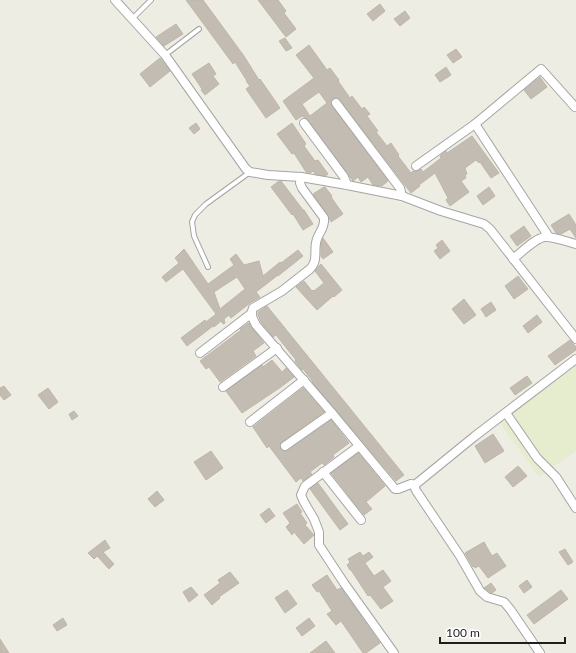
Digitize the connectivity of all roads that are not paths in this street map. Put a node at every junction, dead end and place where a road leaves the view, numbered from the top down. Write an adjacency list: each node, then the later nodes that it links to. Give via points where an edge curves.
1 (115, 0): 3 (street)
2 (151, 0): 3 (lane)
3 (132, 19): 5 (street)
4 (199, 29): 5 (lane)
5 (165, 55): 11 (street)
6 (336, 103): 14 (street, via 400,188)
7 (576, 107): 9 (street, via 541,69)
8 (304, 124): 13 (street, via 344,177)
9 (475, 124): 10 (street); 15 (street)
10 (416, 166)
11 (250, 172): 12 (street); 18 (lane, via 195,215 192,222 194,236)
12 (301, 177): 13 (street); 19 (street, via 302,188 325,223 314,247 315,262 282,291 253,308)
13 (347, 185): 14 (street)
14 (402, 196): 17 (street, via 441,212 484,224)
15 (549, 237): 16 (street); 17 (street, via 537,240)
16 (576, 244)
17 (513, 258): 20 (street)
18 (208, 267)
19 (252, 313): 21 (street, via 256,325); 22 (street)
20 (576, 339)
21 (277, 348): 24 (street); 25 (street)
22 (200, 353)
23 (576, 359): 26 (street)
24 (304, 380): 27 (street); 28 (street)
25 (223, 388)
26 (506, 412): 32 (street); 33 (street, via 537,458 556,477)
27 (332, 413): 29 (street); 30 (street)
28 (250, 422)
29 (285, 446)
30 (359, 446): 31 (street); 32 (street, via 395,490)
31 (323, 472): 34 (street); 35 (street, via 305,486 301,495 319,532 319,545)
32 (415, 485): 36 (street, via 480,591 486,597 504,602)
33 (576, 508)
34 (361, 520)
35 (394, 653)
36 (540, 653)

